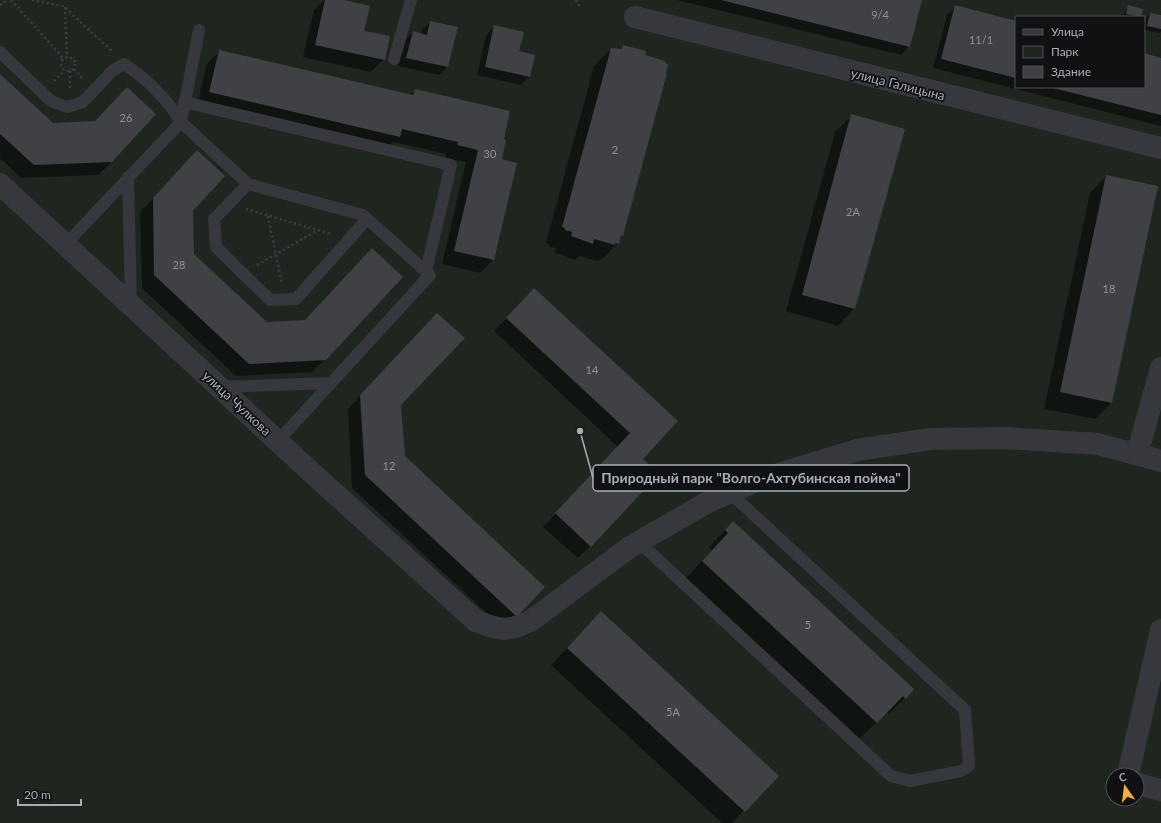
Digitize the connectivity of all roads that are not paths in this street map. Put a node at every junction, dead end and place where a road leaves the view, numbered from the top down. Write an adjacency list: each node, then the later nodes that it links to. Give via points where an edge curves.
1 (411, 0): 5 (lane)
2 (635, 17): 8 (street, улица Галицына)
3 (199, 30): 6 (lane)
4 (0, 52): 7 (lane, via 51,101 67,107 83,102 112,71 124,64 134,70 172,108)
5 (394, 59)
6 (184, 102): 7 (lane); 14 (lane, via 451,165)
7 (181, 122): 9 (lane); 11 (lane)
8 (1161, 148)
9 (128, 177): 13 (lane); 15 (lane)
10 (0, 184): 13 (street, улица Чулкова)
11 (248, 184): 12 (lane, via 363,215); 12 (lane, via 214,219 216,247 270,300 296,299)
12 (368, 219): 14 (lane)
13 (65, 245): 15 (street, улица Чулкова)
14 (426, 271): 17 (lane, via 430,275)
15 (131, 306): 18 (street, улица Чулкова)
16 (1161, 368): 20 (street)
17 (331, 383): 18 (lane); 19 (lane)
18 (219, 387): 19 (street, улица Чулкова)
19 (278, 441): 23 (street, улица Чулкова, via 476,620 495,628 515,628 532,620)
20 (1137, 455): 21 (street, улица Чулкова); 22 (street, улица Чулкова, via 1090,444 1005,438 931,439 857,450 759,480)
21 (1161, 461)
22 (729, 492): 23 (street, улица Чулкова); 23 (lane, via 965,710 969,766 961,771 910,781 891,776)
23 (639, 542)
24 (1161, 630): 25 (street)
25 (1130, 767)
26 (1145, 786): 27 (street)
27 (1161, 790)

